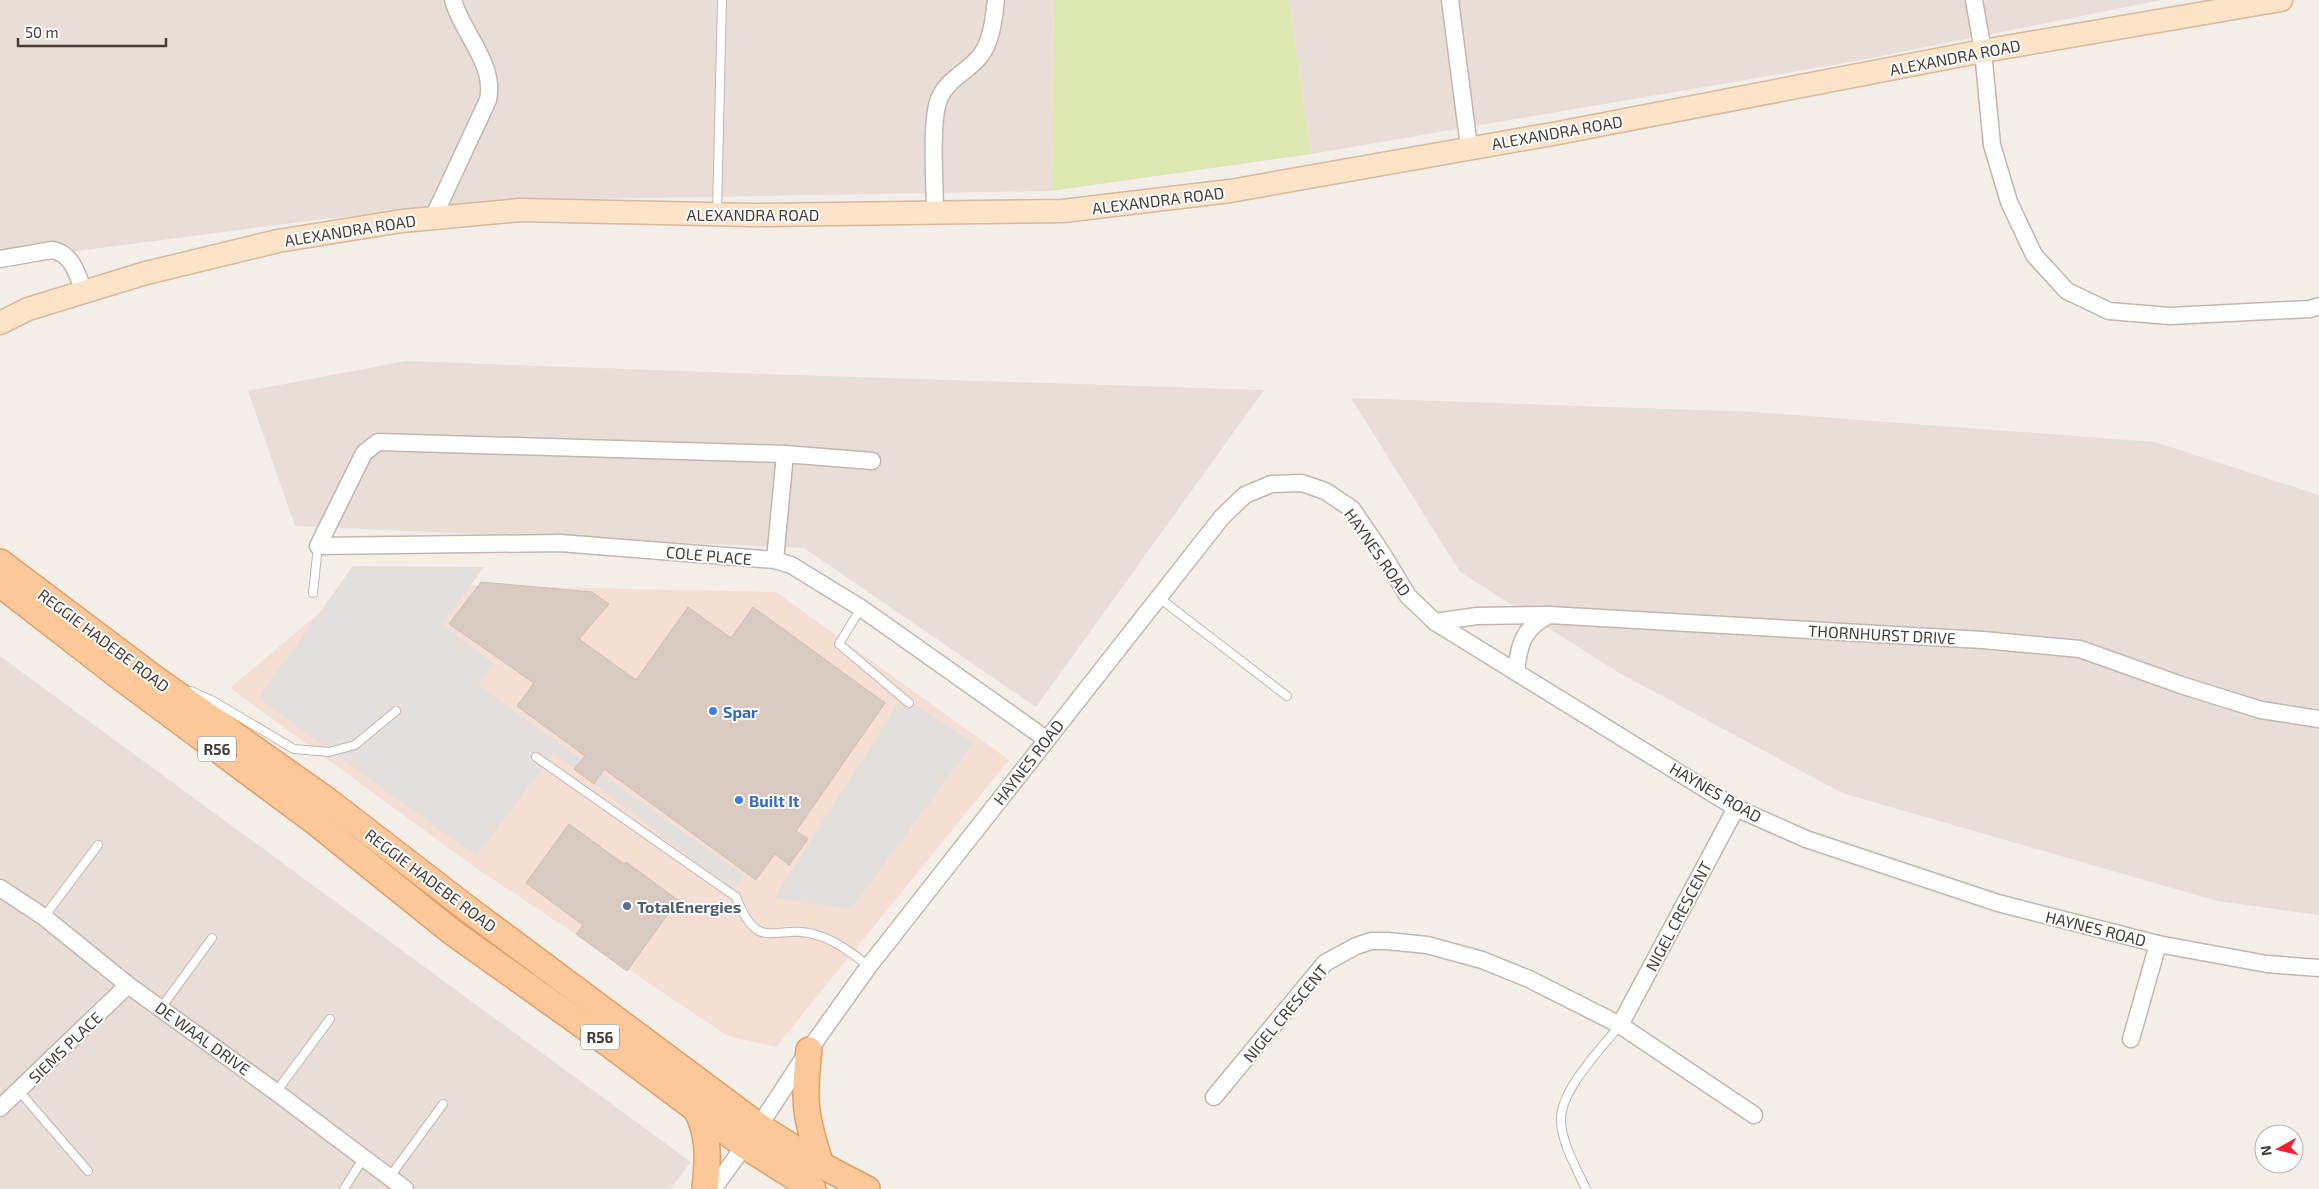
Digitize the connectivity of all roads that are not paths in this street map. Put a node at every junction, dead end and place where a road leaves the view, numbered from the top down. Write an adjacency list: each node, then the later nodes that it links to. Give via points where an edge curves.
1 (453, 0): 11 (street, via 486,71 490,88 488,100)
2 (722, 0): 10 (lane)
3 (996, 0): 9 (street, via 989,38 982,55 949,84 939,98 935,114)
4 (1450, 0): 8 (street)
5 (1974, 0): 7 (street)
6 (2281, 0): 7 (street, ALEXANDRA ROAD)
7 (1983, 51): 8 (street, ALEXANDRA ROAD, via 1558,133); 14 (street, via 1992,145 2009,202 2034,255 2067,291 2109,311 2170,316)
8 (1469, 147): 9 (street, ALEXANDRA ROAD, via 1220,193 1064,211)
9 (935, 213): 10 (street, ALEXANDRA ROAD)
10 (717, 214): 11 (street, ALEXANDRA ROAD, via 520,210)
11 (433, 218): 13 (street, ALEXANDRA ROAD, via 278,241)
12 (0, 259): 13 (street, via 58,251 73,264)
13 (84, 291): 15 (street, ALEXANDRA ROAD)
14 (2319, 306)
15 (28, 308): 16 (street, ALEXANDRA ROAD); 17 (street, ALEXANDRA ROAD)
16 (0, 312)
17 (0, 323)
18 (785, 454): 19 (street); 20 (street, via 378,442 364,453); 21 (street)
19 (872, 461)
20 (318, 546): 21 (street, COLE PLACE, via 560,543); 24 (lane)
21 (775, 560): 26 (street, COLE PLACE, via 799,570)
22 (0, 562): 30 (main road, REGGIE HADEBE ROAD / R56)
23 (0, 584): 56 (main road, REGGIE HADEBE ROAD / R56, via 314,820 452,932)
24 (314, 593)
25 (1158, 597): 28 (street, HAYNES ROAD, via 1222,517 1245,495 1272,484 1302,483 1325,491 1352,509 1408,596); 31 (lane); 35 (street, HAYNES ROAD)
26 (861, 608): 32 (lane, via 839,644); 35 (street, COLE PLACE)
27 (1550, 615): 28 (street, THORNHURST DRIVE, via 1477,616); 29 (street, via 1534,623 1520,643); 34 (street, THORNHURST DRIVE, via 1983,640 2080,649 2261,710)
28 (1435, 622): 29 (street, HAYNES ROAD)
29 (1516, 672): 37 (street, HAYNES ROAD)
30 (154, 678): 33 (lane, via 174,683 213,701 294,749 329,752 355,745); 58 (main road, REGGIE HADEBE ROAD / R56, via 328,801)
31 (1287, 696)
32 (909, 703)
33 (396, 711)
34 (2319, 719)
35 (1046, 739): 43 (street, HAYNES ROAD)
36 (536, 757): 43 (lane, via 736,897 744,917 755,930 820,936)
37 (1736, 808): 42 (street, HAYNES ROAD, via 1806,839 1979,897); 48 (street, NIGEL CRESCENT)
38 (98, 845): 40 (lane)
39 (0, 888): 40 (street, DE WAAL DRIVE)
40 (44, 917): 45 (street, DE WAAL DRIVE)
41 (212, 938): 46 (lane)
42 (2158, 944): 44 (street, HAYNES ROAD, via 2266,964); 49 (street)
43 (869, 966): 50 (street, HAYNES ROAD)
44 (2319, 968)
45 (128, 985): 46 (street, DE WAAL DRIVE); 51 (street, SIEMS PLACE)
46 (161, 1008): 52 (street, DE WAAL DRIVE)
47 (330, 1019): 52 (lane)
48 (1620, 1025): 53 (street, NIGEL CRESCENT, via 1529,979 1482,960 1426,945 1371,942 1340,953 1325,963); 57 (street, NIGEL CRESCENT); 70 (lane, via 1574,1084 1561,1111 1563,1135)
49 (2131, 1039)
50 (809, 1050): 58 (street, HAYNES ROAD); 61 (main road, via 806,1110)
51 (19, 1091): 55 (street, SIEMS PLACE); 62 (lane)
52 (276, 1092): 60 (street, DE WAAL DRIVE)
53 (1214, 1097)
54 (442, 1104): 63 (lane)
55 (0, 1108)
56 (696, 1109): 59 (main road, REGGIE HADEBE ROAD / R56); 66 (main road, via 707,1142)
57 (1754, 1115)
58 (760, 1126): 59 (street, HAYNES ROAD); 61 (main road, REGGIE HADEBE ROAD / R56)
59 (745, 1146): 67 (street, HAYNES ROAD); 68 (main road, REGGIE HADEBE ROAD / R56)
60 (364, 1158): 63 (street, DE WAAL DRIVE); 64 (lane)
61 (821, 1165): 69 (main road, REGGIE HADEBE ROAD / R56)
62 (88, 1171)
63 (389, 1178): 65 (street, DE WAAL DRIVE)
64 (344, 1189)
65 (405, 1189)
66 (704, 1189)
67 (712, 1189)
68 (813, 1189)
69 (867, 1189)
70 (1586, 1189)

